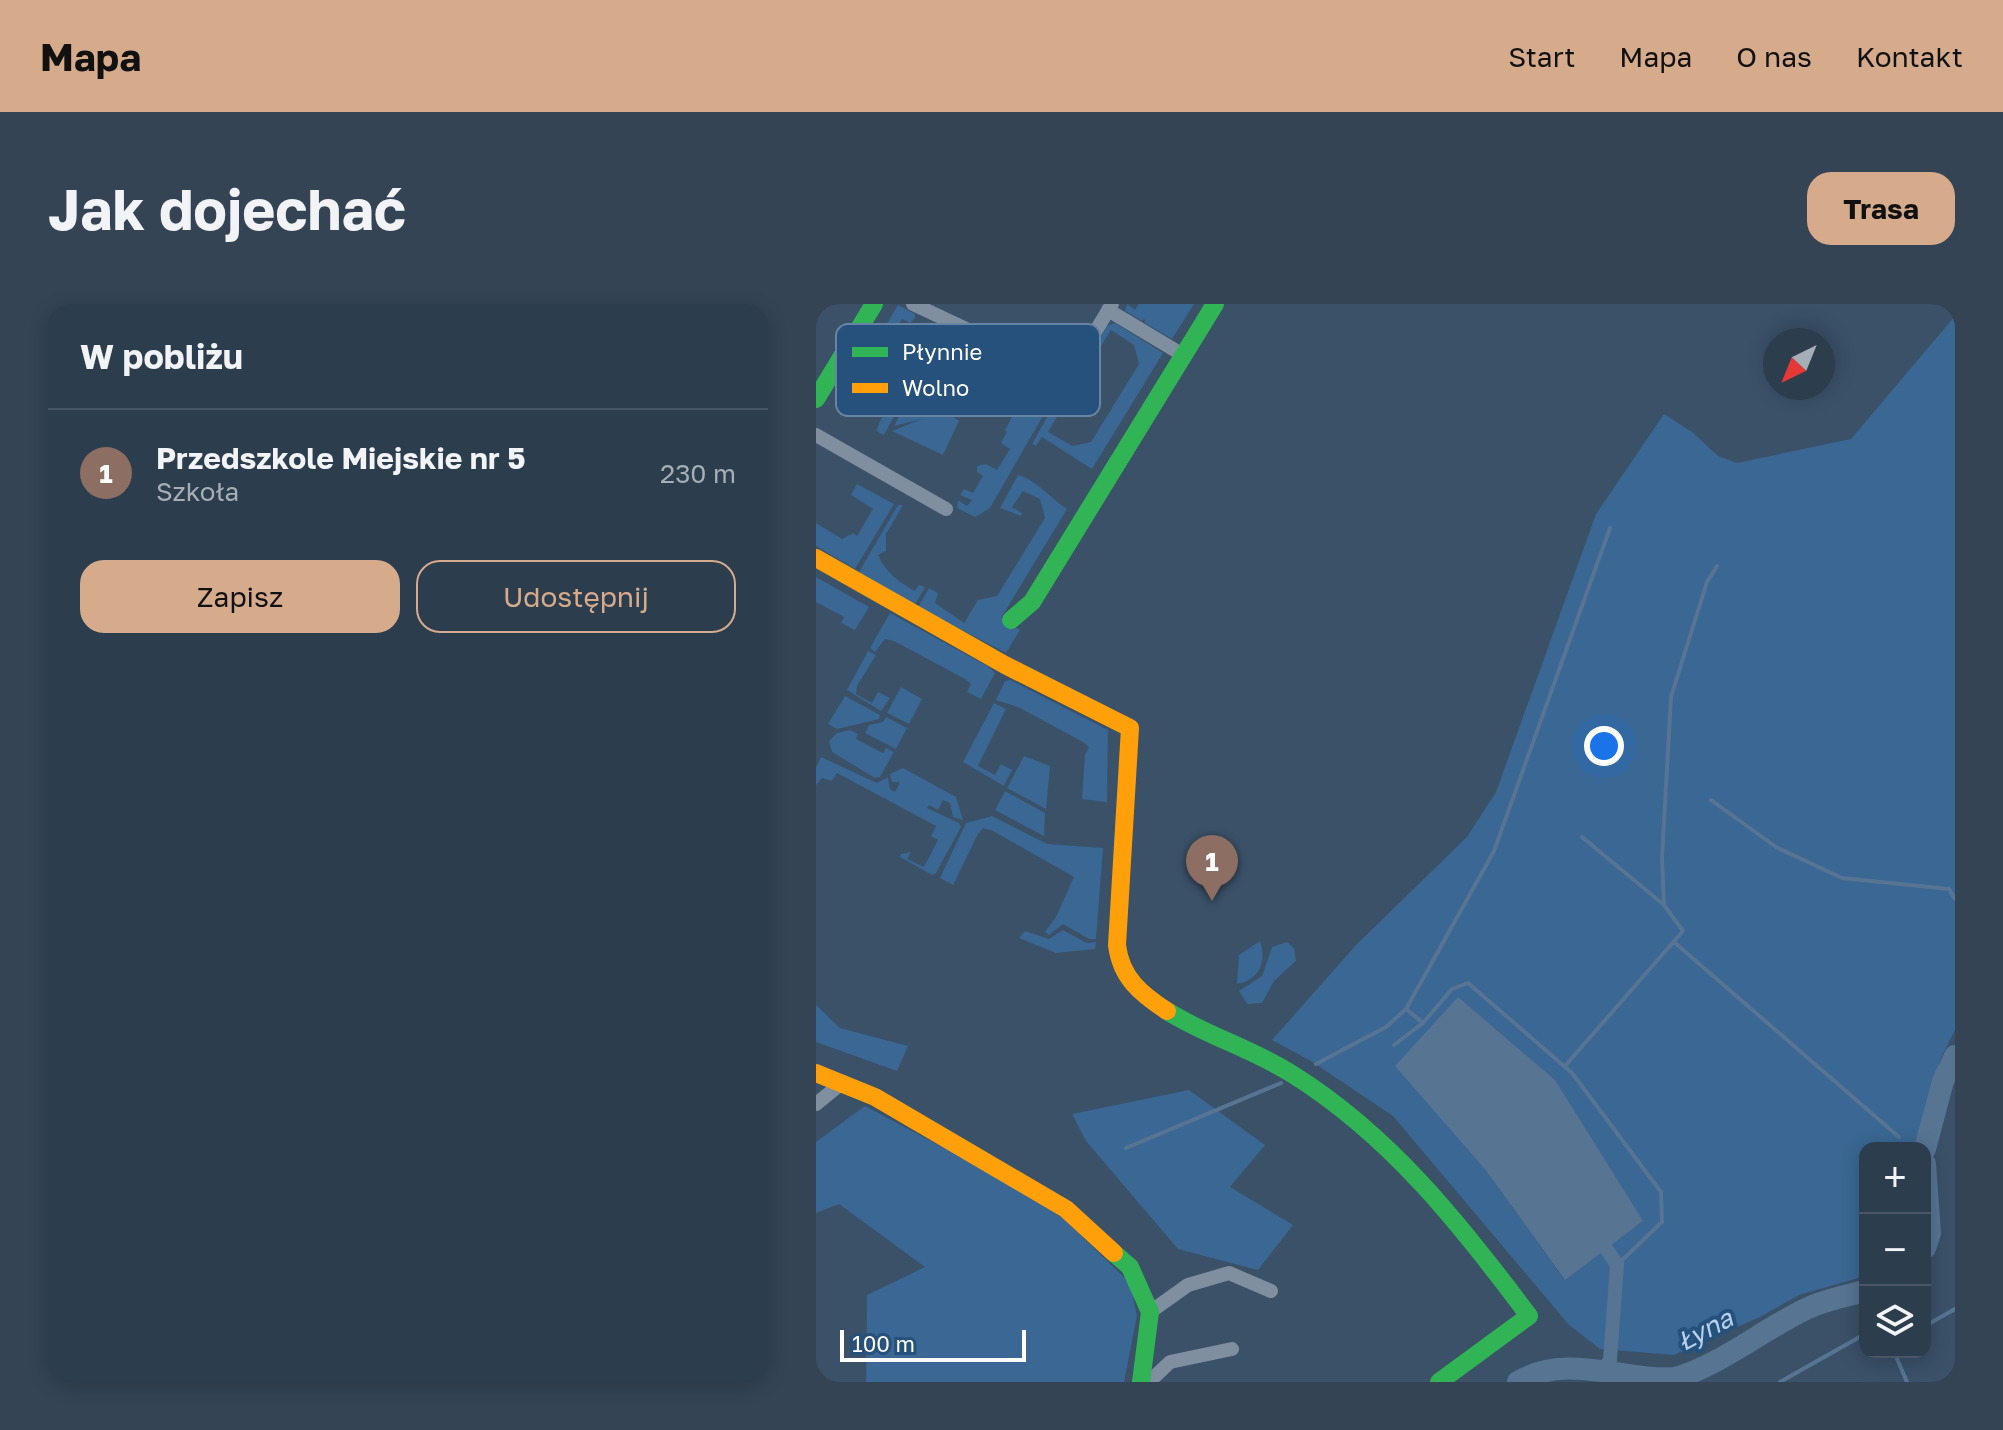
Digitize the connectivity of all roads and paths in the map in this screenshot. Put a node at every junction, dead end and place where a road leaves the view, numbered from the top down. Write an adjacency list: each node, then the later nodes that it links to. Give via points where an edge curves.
1 (874, 304): 5 (street)
2 (913, 304): 6 (street)
3 (1215, 304): 7 (street)
4 (1110, 307): 7 (street)
5 (862, 324)
6 (955, 324)
7 (1183, 355): 13 (street, via 1032,602)
8 (836, 366): 9 (street)
9 (816, 399)
10 (816, 435): 11 (street)
11 (946, 509)
12 (816, 558): 22 (street, via 1005,665 1130,728 1118,953 1122,970 1153,1003 1286,1070 1352,1115 1471,1237 1529,1316)
13 (1011, 620)
14 (816, 1073): 15 (street)
15 (843, 1082): 16 (street); 18 (street, via 1066,1209 1130,1267)
16 (816, 1104)
17 (1271, 1291): 18 (street, via 1229,1273 1188,1285)
18 (1150, 1312): 20 (street)
19 (1232, 1349): 21 (street, via 1170,1362)
20 (1141, 1382)
21 (1149, 1382)
22 (1439, 1382)

